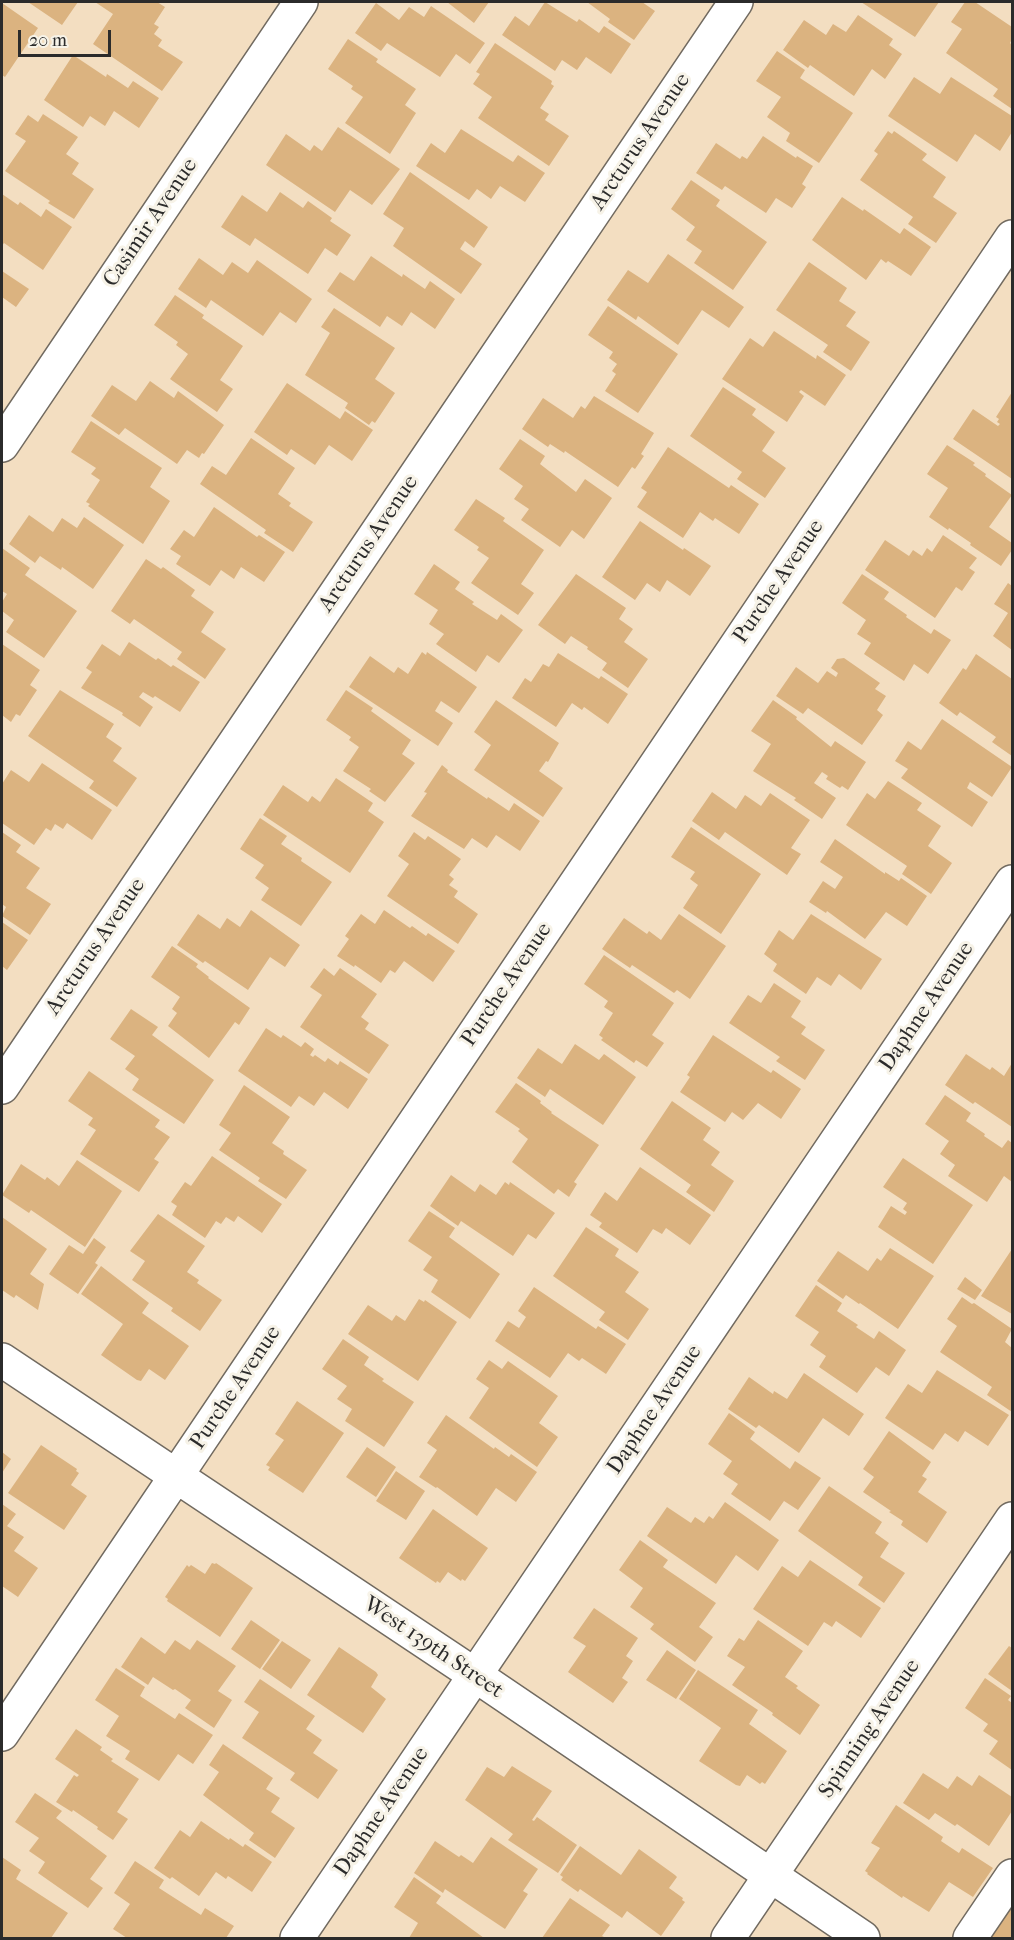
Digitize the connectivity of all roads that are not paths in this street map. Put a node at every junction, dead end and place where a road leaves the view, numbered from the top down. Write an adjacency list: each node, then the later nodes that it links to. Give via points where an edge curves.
1 (301, 2): 4 (street, Casimir Avenue)
2 (736, 2): 6 (street, Arcturus Avenue)
3 (1012, 237): 8 (street, Purche Avenue)
4 (2, 445)
5 (1012, 882): 10 (street, Daphne Avenue)
6 (2, 1087)
7 (2, 1360): 8 (street, West 139th Street)
8 (176, 1477): 10 (street, West 139th Street); 11 (street, Purche Avenue)
9 (1012, 1519): 12 (street, Spinning Avenue)
10 (475, 1675): 12 (street, West 139th Street); 14 (street, Daphne Avenue)
11 (2, 1734)
12 (770, 1874): 15 (street, Spinning Avenue); 16 (street, West 139th Street)
13 (1012, 1876): 17 (street)
14 (297, 1938)
15 (728, 1938)
16 (863, 1938)
17 (970, 1938)

